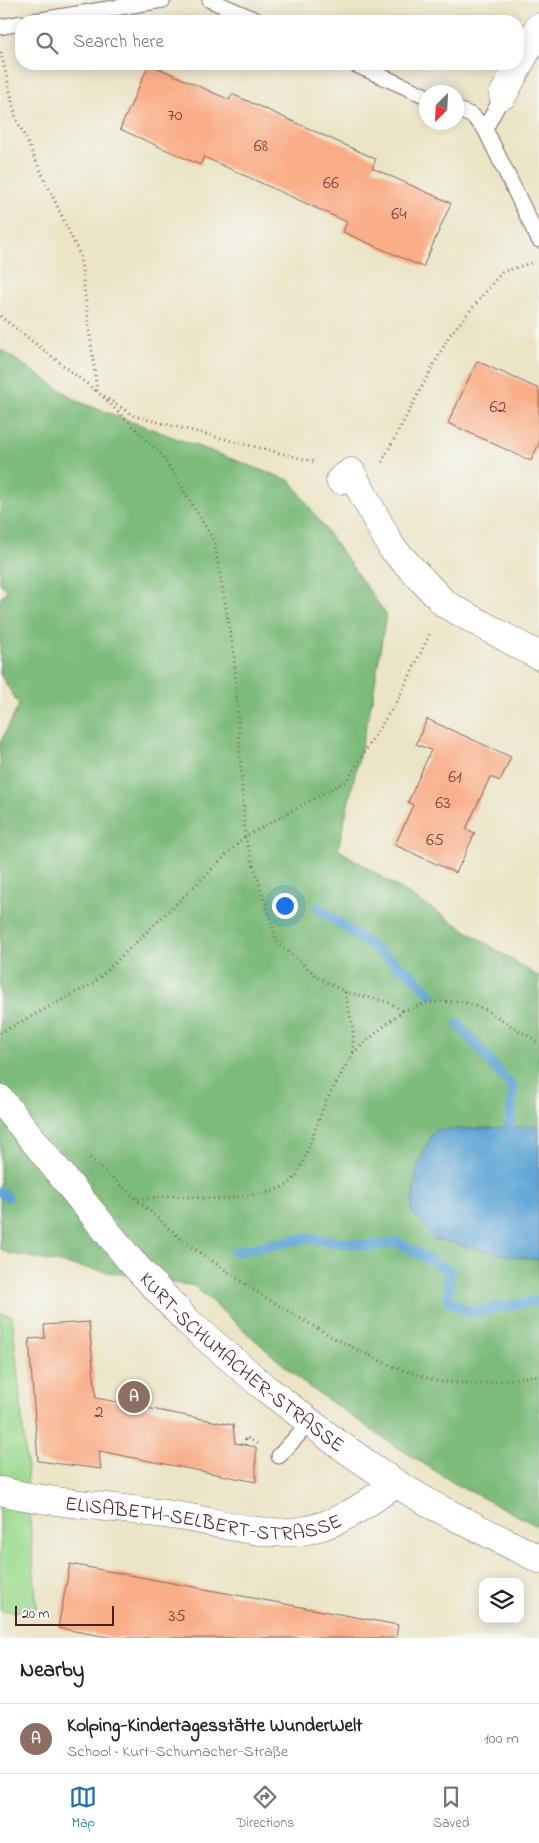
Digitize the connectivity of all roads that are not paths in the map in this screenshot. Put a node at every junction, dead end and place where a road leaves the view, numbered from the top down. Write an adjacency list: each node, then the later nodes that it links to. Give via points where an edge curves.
1 (163, 0): 3 (lane)
2 (210, 0): 4 (lane)
3 (71, 15)
4 (244, 15)
5 (15, 24): 6 (lane)
6 (0, 27)
7 (539, 27): 8 (street)
8 (524, 55)
9 (368, 70): 11 (lane)
10 (516, 70): 12 (street)
11 (419, 93)
12 (503, 95): 14 (lane)
13 (464, 112): 14 (lane, via 473,116)
14 (485, 129): 15 (lane)
15 (539, 240)
16 (345, 476): 17 (street, via 392,548 445,604)
17 (539, 656)
18 (0, 1099): 19 (street, KURT-SCHUMACHER-STRASSE, via 130,1260 187,1321)
19 (310, 1422): 20 (lane); 21 (street, KURT-SCHUMACHER-STRASSE)
20 (279, 1456)
21 (396, 1483): 22 (street, ELISABETH-SELBERT-STRASSE, via 362,1508 330,1525 294,1532 256,1531 185,1517); 23 (street, KURT-SCHUMACHER-STRASSE)
22 (0, 1491)
23 (539, 1559)

